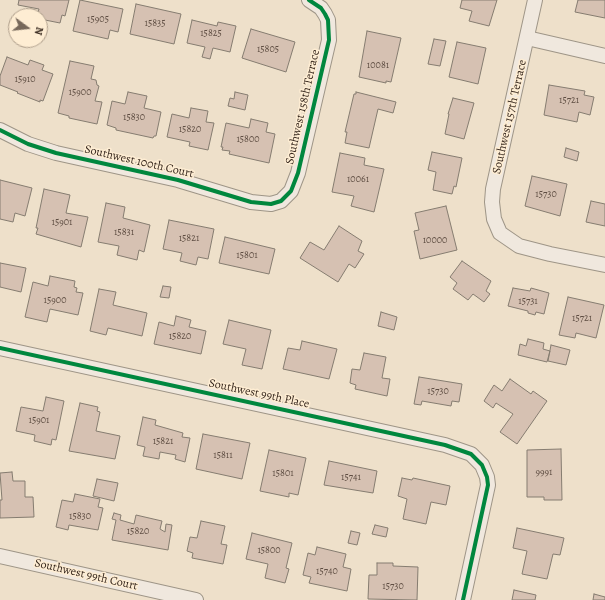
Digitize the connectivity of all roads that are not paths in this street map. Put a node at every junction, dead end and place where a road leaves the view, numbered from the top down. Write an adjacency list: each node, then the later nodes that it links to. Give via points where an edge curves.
1 (309, 0): 6 (street, Southwest 158th Terrace, via 321,8 328,20 327,51 295,183 288,195)
2 (535, 0): 3 (street, Southwest 157th Terrace)
3 (527, 38): 4 (street); 7 (street, Southwest 157th Terrace, via 493,189 493,214 500,233 509,240 530,249)
4 (605, 56)
5 (0, 130): 6 (street, Southwest 100th Court, via 50,152 178,180 251,202)
6 (276, 202)
7 (605, 265)
8 (0, 348): 11 (street, Southwest 99th Place, via 456,448 470,454 480,461 487,477 487,491)
9 (0, 556): 10 (street, Southwest 99th Court)
10 (196, 600)
11 (463, 600)

